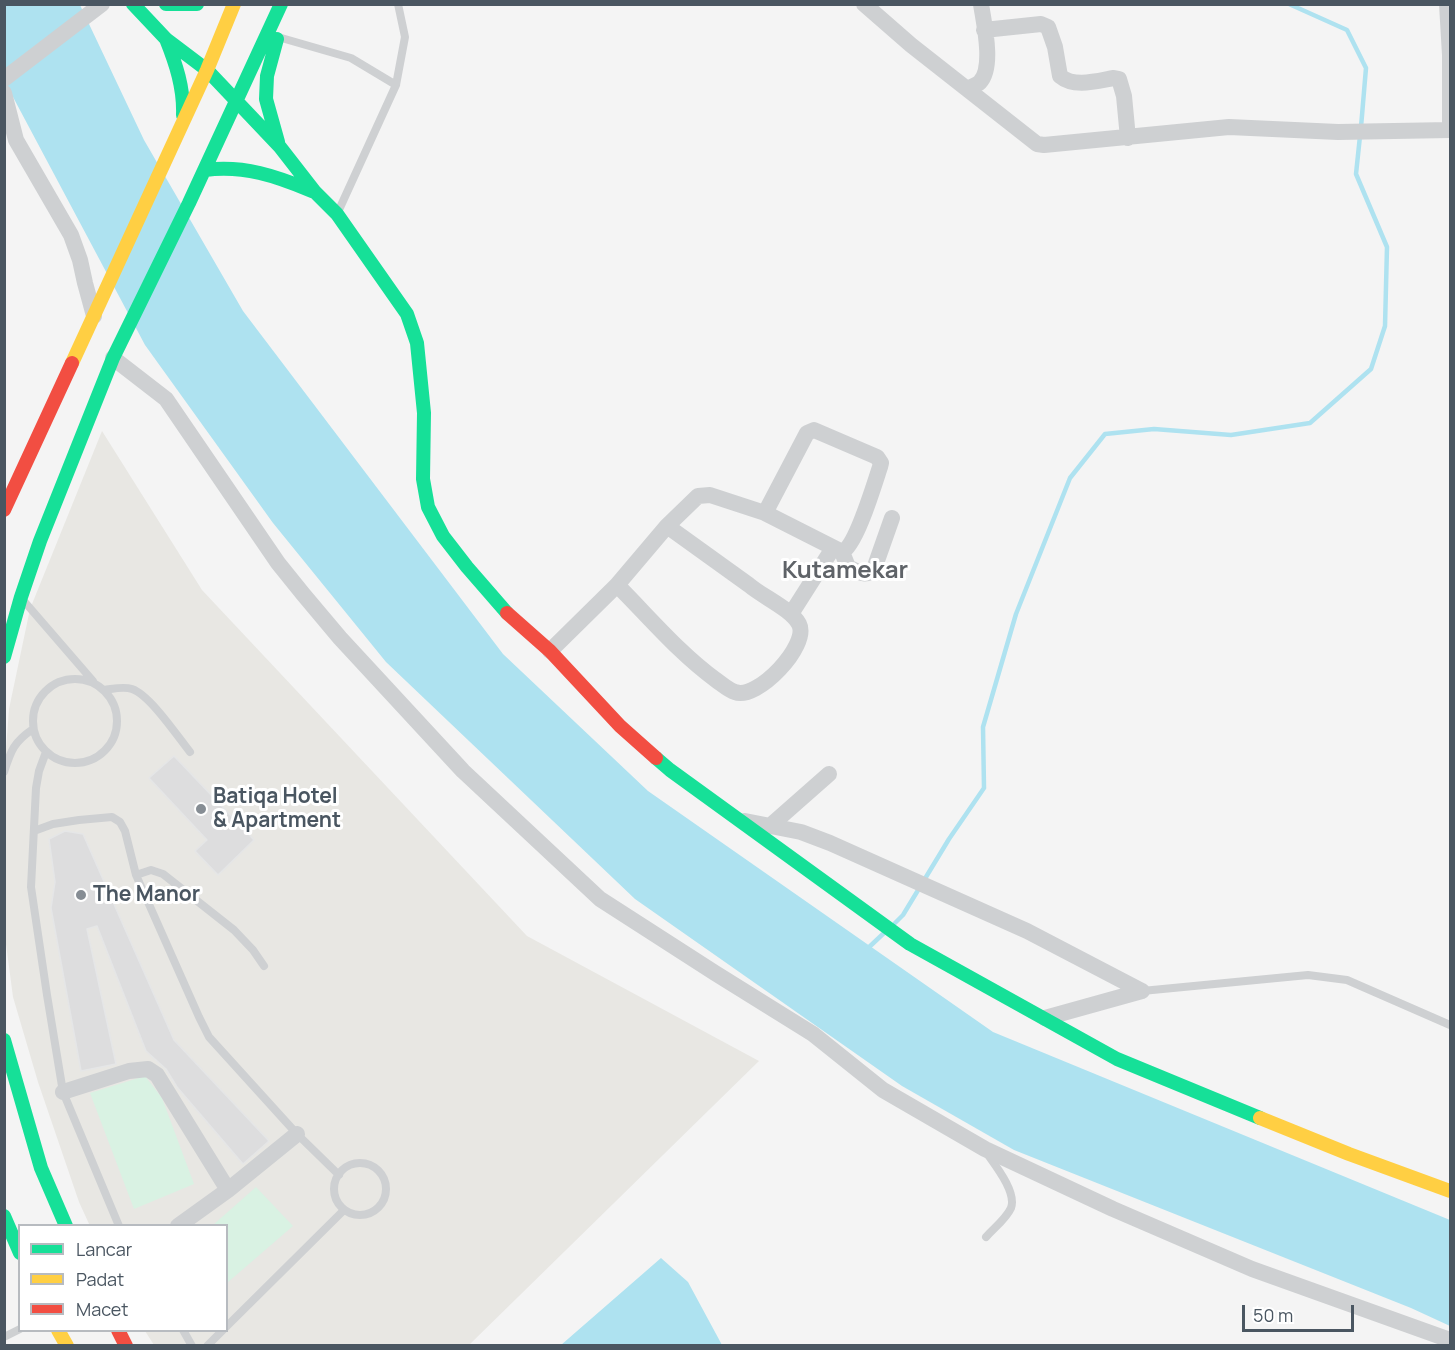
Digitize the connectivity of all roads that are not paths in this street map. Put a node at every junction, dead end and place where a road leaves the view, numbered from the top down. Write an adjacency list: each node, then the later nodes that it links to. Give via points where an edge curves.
1 (102, 4): 15 (street)
2 (133, 4): 13 (street)
3 (166, 4): 4 (street)
4 (197, 4)
5 (234, 4): 14 (street)
6 (283, 4): 12 (street); 19 (street)
7 (398, 4): 16 (lane, via 405,37)
8 (864, 4): 17 (street)
9 (981, 4): 11 (street)
10 (1447, 4): 21 (street)
11 (984, 30): 17 (street, via 985,73 979,83); 22 (street, via 1041,24 1051,34 1064,80 1119,80)
12 (277, 37): 16 (lane, via 351,58); 23 (street, via 267,76 266,99)
13 (166, 39): 14 (street); 20 (street, via 182,89)
14 (207, 70): 19 (street); 20 (street)
15 (8, 76)
16 (396, 85): 26 (lane)
17 (967, 89): 22 (street, via 1037,144 1053,146)
18 (4, 93): 27 (street, via 16,140 71,235)
19 (236, 100): 23 (street); 24 (street)
20 (182, 124): 27 (street)
21 (1450, 130): 22 (street, via 1338,132 1229,127)
22 (1128, 138)
23 (279, 147): 25 (street)
24 (202, 175): 25 (street, via 225,166 244,167); 28 (street)
25 (315, 192): 26 (street)
26 (337, 214): 37 (street, via 406,314 417,344 423,480 428,507 443,536 467,567 512,618)
27 (94, 316): 29 (street)
28 (113, 358): 35 (street); 57 (street, via 166,399 278,563 340,638 463,771 600,899 813,1034 883,1090)
29 (4, 510)
30 (765, 513): 32 (street, via 710,495 698,496); 33 (street); 33 (street, via 810,431 877,457 880,467 866,509 847,550)
31 (892, 518): 33 (street, via 870,573 848,567)
32 (666, 526): 34 (street); 36 (street)
33 (838, 550): 36 (street)
34 (617, 585): 36 (street, via 698,667 740,694 766,682 798,645 800,625); 37 (street)
35 (21, 597): 38 (street); 39 (lane)
36 (791, 614)
37 (550, 651): 46 (street, via 620,726 670,770)
38 (4, 657)
39 (94, 682): 40 (lane); 41 (lane, via 65,681 49,688 37,703)
40 (104, 690): 42 (lane, via 117,716 116,731 100,755 72,763); 43 (lane, via 133,689 144,696)
41 (33, 729): 42 (lane); 44 (lane, via 18,740)
42 (46, 752): 48 (lane, via 36,788)
43 (190, 752)
44 (4, 772)
45 (829, 774): 47 (street)
46 (738, 819): 47 (street); 52 (street, via 910,944)
47 (770, 826): 51 (street, via 801,832 937,891 1027,931)
48 (34, 831): 49 (lane, via 53,824 112,817 125,831); 55 (lane, via 32,887)
49 (136, 875): 50 (lane, via 151,870 163,874 234,930); 56 (lane, via 210,1037)
50 (264, 966)
51 (1142, 991): 52 (street); 53 (lane, via 1308,975 1347,980)
52 (1045, 1018): 60 (street, via 1117,1059)
53 (1450, 1026)
54 (4, 1040): 63 (street, via 41,1168)
55 (63, 1092): 59 (street, via 129,1071 148,1069 157,1075); 64 (lane)
56 (297, 1134): 58 (lane); 59 (street)
57 (985, 1149): 66 (lane, via 1013,1200); 75 (street, via 1252,1269)
58 (339, 1175): 61 (lane, via 335,1194); 61 (lane, via 350,1166 364,1164 377,1170 385,1182 382,1203 372,1212 358,1215)
59 (228, 1190): 65 (street)
60 (1450, 1191)
61 (344, 1210): 68 (lane)
62 (4, 1216): 67 (street)
63 (65, 1224)
64 (118, 1224)
65 (181, 1224)
66 (986, 1237)
67 (18, 1248)
68 (228, 1325)
69 (18, 1330): 74 (lane)
70 (59, 1332): 76 (street)
71 (119, 1332): 77 (street)
72 (184, 1332): 78 (lane)
73 (221, 1332): 79 (lane)
74 (4, 1337)
75 (1450, 1340)
76 (67, 1346)
77 (126, 1346)
78 (192, 1346)
79 (207, 1346)

